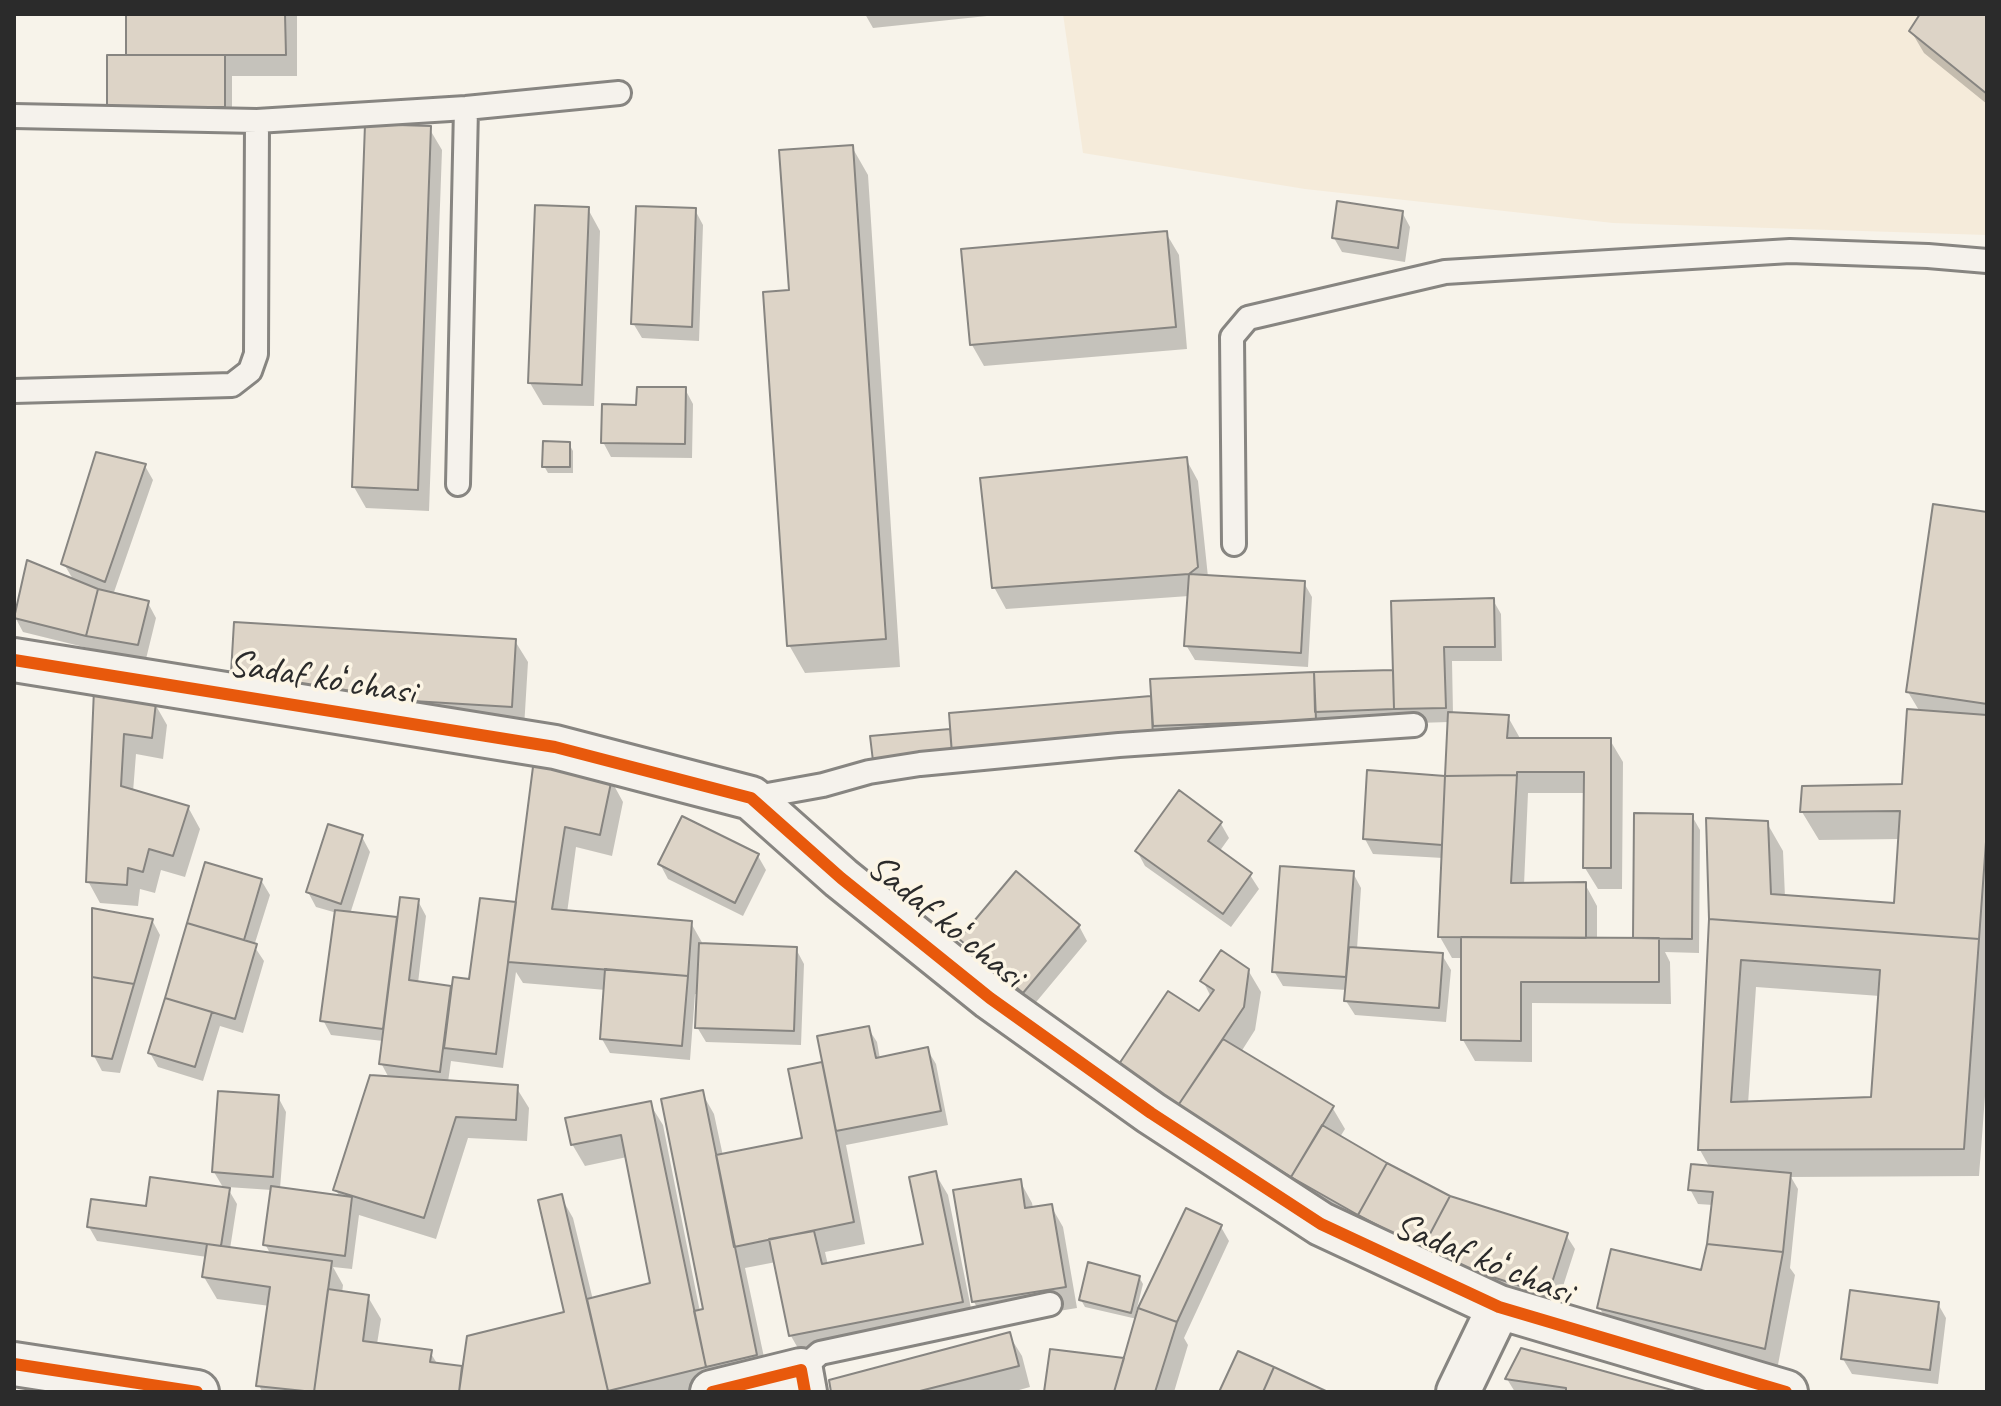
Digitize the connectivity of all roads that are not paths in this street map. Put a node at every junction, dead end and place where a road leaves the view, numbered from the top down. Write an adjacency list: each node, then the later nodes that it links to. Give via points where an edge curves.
1 (619, 93): 2 (lane)
2 (466, 108): 4 (lane); 7 (lane)
3 (14, 116): 4 (lane)
4 (257, 121): 6 (lane, via 256,354 250,371 232,385)
5 (1987, 261): 8 (lane, via 1790,251 1445,272 1248,318 1232,337)
6 (14, 391)
7 (458, 484)
8 (1234, 544)
9 (14, 660): 11 (street, Sadaf koʻchasi, via 555,747)
10 (1414, 725): 11 (lane, via 920,764)
11 (751, 798): 13 (street, Sadaf koʻchasi, via 990,998 1151,1113 1321,1224)
12 (1050, 1304): 15 (lane, via 820,1353)
13 (1499, 1307): 18 (street); 19 (street, Sadaf koʻchasi)
14 (14, 1364): 16 (street)
15 (803, 1381): 17 (street)
16 (197, 1392)
17 (712, 1392)
18 (1458, 1392)
19 (1786, 1392)

